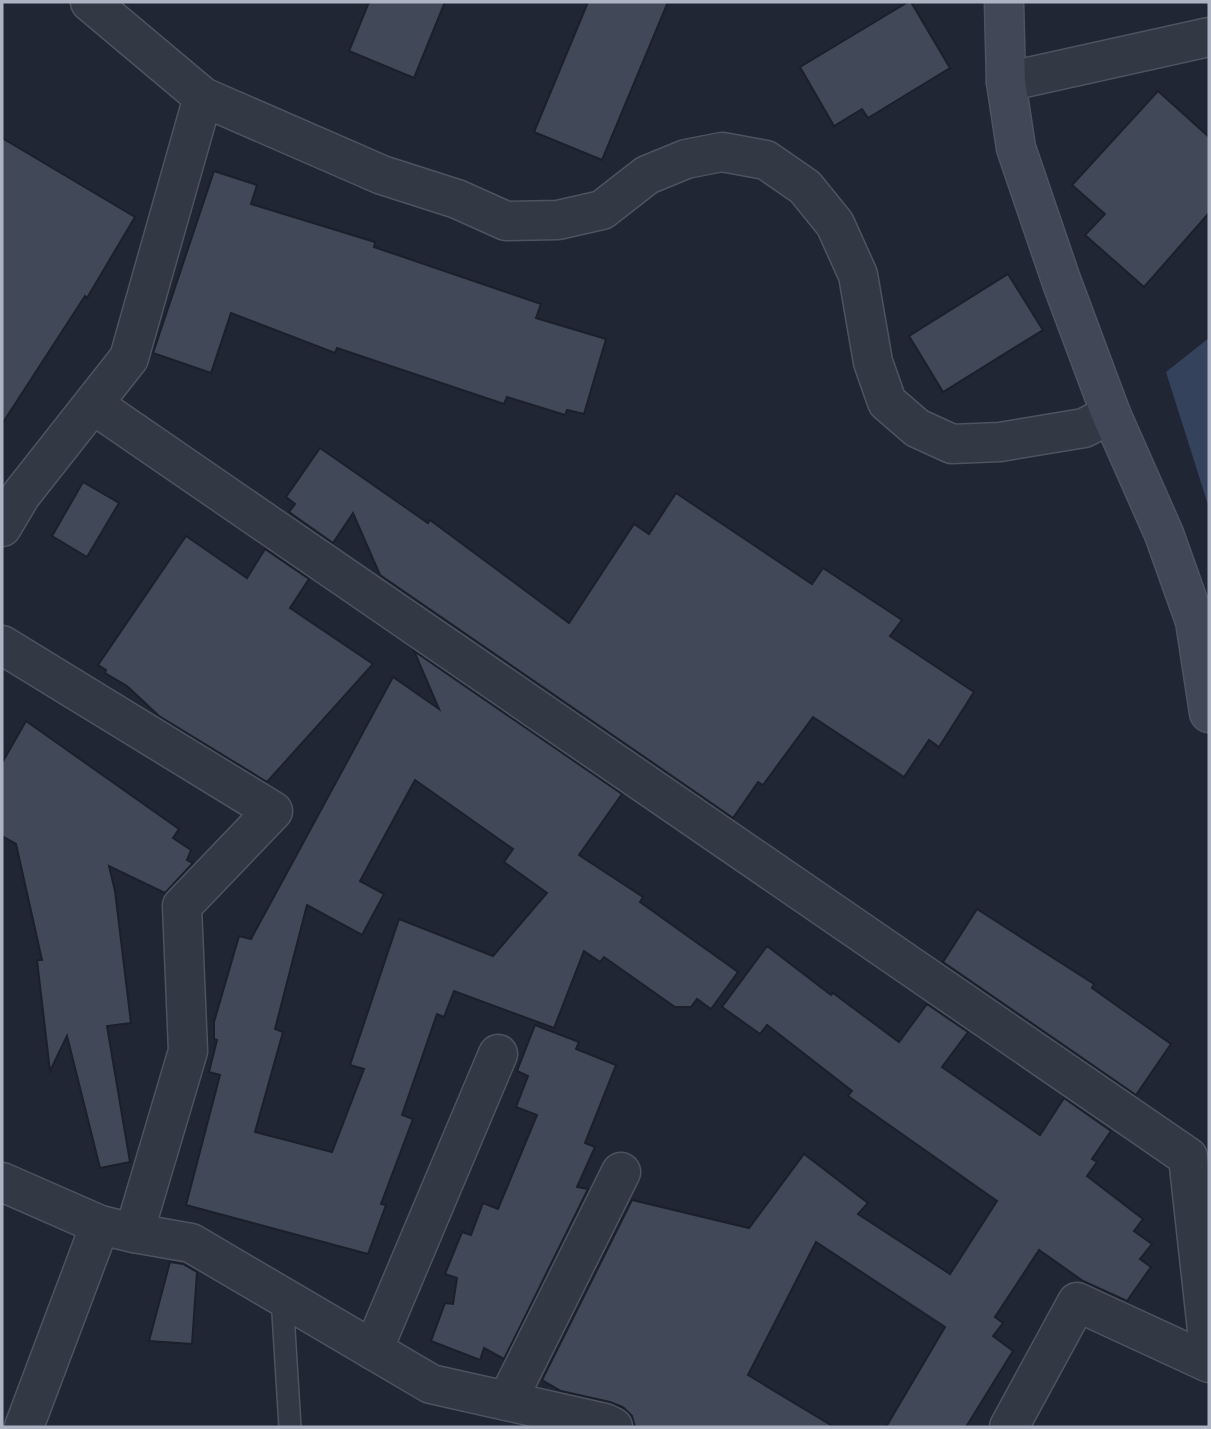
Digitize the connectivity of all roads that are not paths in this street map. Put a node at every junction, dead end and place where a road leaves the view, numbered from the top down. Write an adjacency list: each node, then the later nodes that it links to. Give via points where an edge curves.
1 (90, 2): 5 (street)
2 (1004, 2): 4 (street)
3 (1209, 37): 4 (street)
4 (1006, 82): 7 (street, via 1016,148)
5 (203, 97): 6 (street, via 130,358); 7 (street, via 382,175 457,199 506,221 558,220 602,210 647,175 686,159 722,152 766,160 805,187 835,224 858,275 873,362 887,402 917,428 952,444 1000,442 1084,428)
6 (94, 405): 8 (street); 17 (street, via 1188,1157)
7 (1111, 414): 11 (street, via 1164,534 1195,621)
8 (11, 489): 9 (street)
9 (2, 527)
10 (2, 645): 15 (street, via 273,811 182,906 188,1051)
11 (1209, 713)
12 (498, 1054): 18 (street)
13 (621, 1172): 20 (street)
14 (2, 1182): 15 (street)
15 (117, 1229): 16 (street, via 191,1243); 21 (street)
16 (282, 1297): 18 (street); 22 (lane)
17 (1209, 1348)
18 (373, 1350): 20 (street, via 431,1384)
19 (1209, 1363): 24 (street, via 1077,1302)
20 (507, 1401): 23 (street)
21 (24, 1427)
22 (290, 1427)
23 (612, 1427)
24 (1009, 1427)

